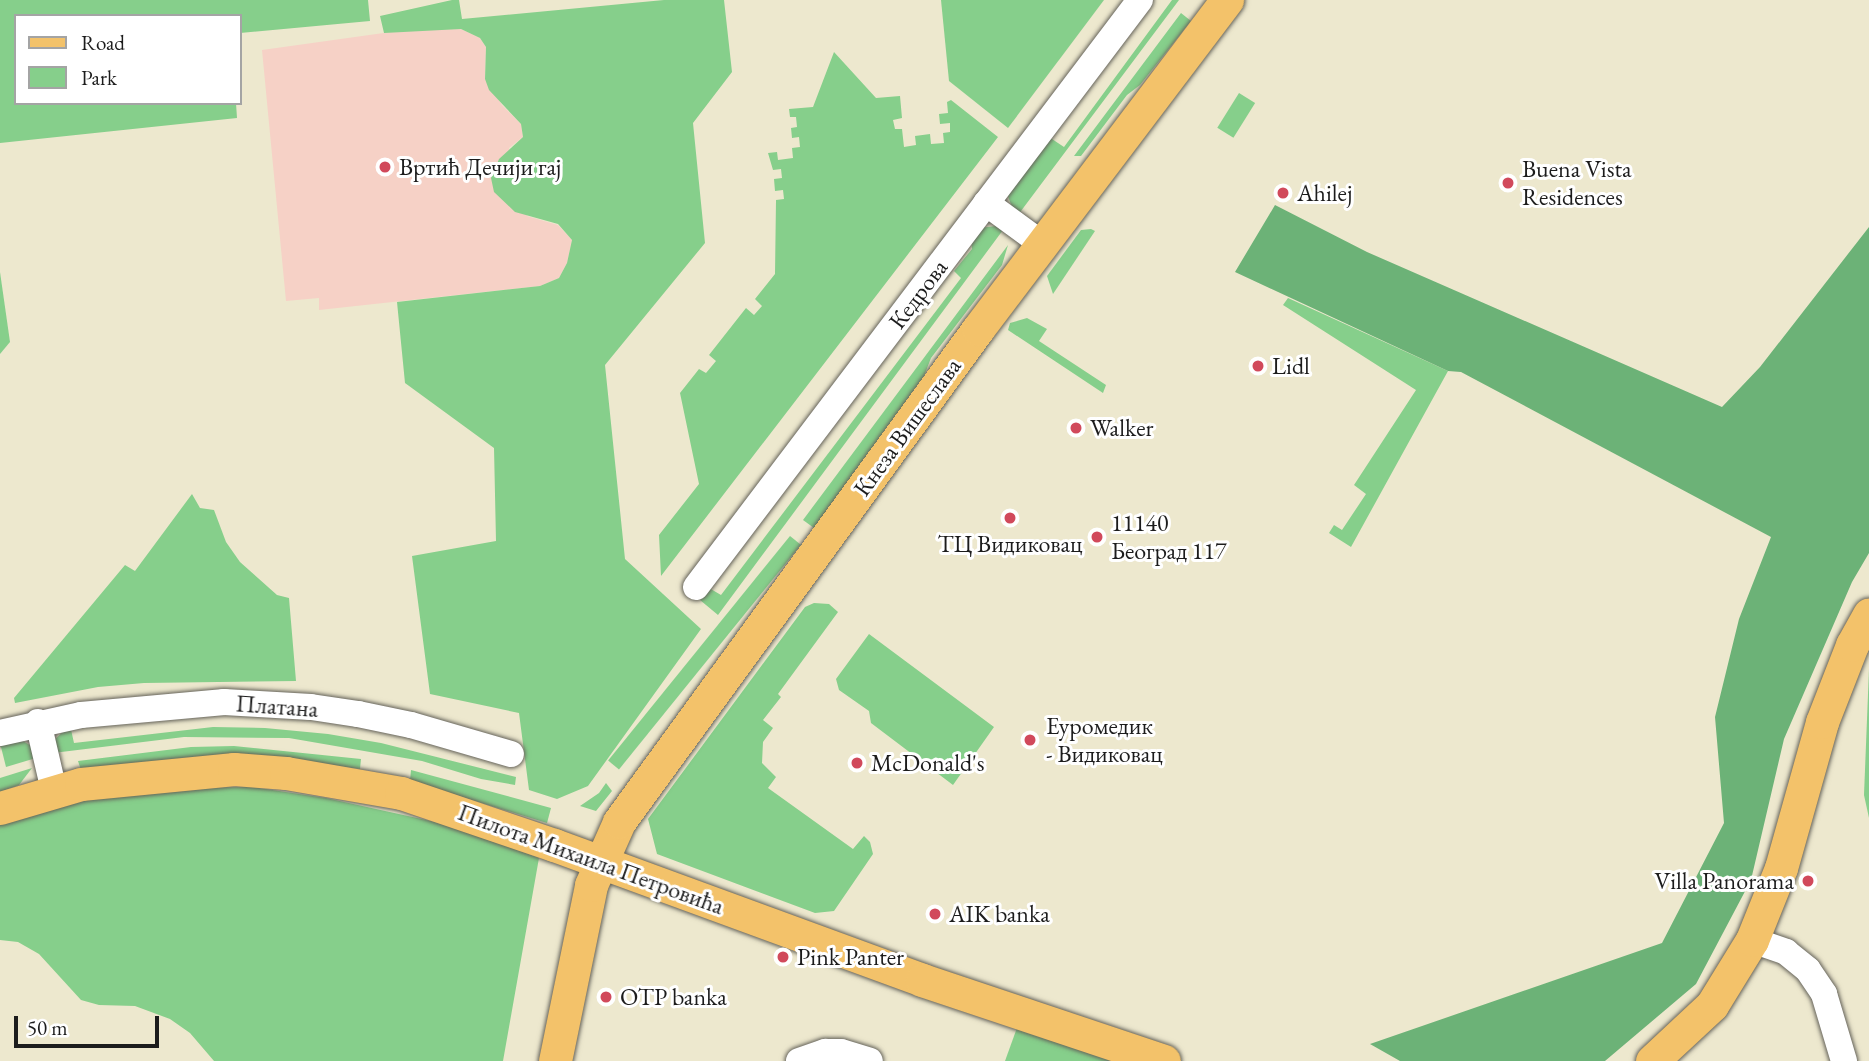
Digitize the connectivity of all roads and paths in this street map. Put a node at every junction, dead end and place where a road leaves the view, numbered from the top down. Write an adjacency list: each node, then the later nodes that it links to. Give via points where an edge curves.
1 (1140, 0): 3 (street, Кедрова)
2 (1227, 0): 4 (main road, Кнеза Вишеслава)
3 (986, 203): 4 (street); 5 (street, Кедрова)
4 (1042, 244): 12 (main road, Кнеза Вишеслава, via 651,776)
5 (696, 587)
6 (1869, 614): 13 (main road, via 1846,657 1822,722 1781,868)
7 (38, 722): 8 (street, Платана); 9 (street, Платана, via 182,704 271,704 411,725); 10 (street)
8 (0, 733)
9 (511, 754)
10 (54, 791): 11 (main road, Пилота Михаила Петровића); 12 (main road, Пилота Михаила Петровића, via 81,783 172,773 234,769 286,773 369,786 435,803)
11 (0, 808)
12 (599, 861): 14 (main road, Кнеза Вишеслава); 17 (main road, Пилота Михаила Петровића, via 922,980)
13 (1752, 940): 18 (main road, via 1712,1005); 19 (street, via 1786,952 1808,970 1824,994)
14 (555, 1061)
15 (800, 1061): 16 (street, via 825,1052)
16 (870, 1061)
17 (1164, 1061)
18 (1652, 1061)
19 (1844, 1061)

